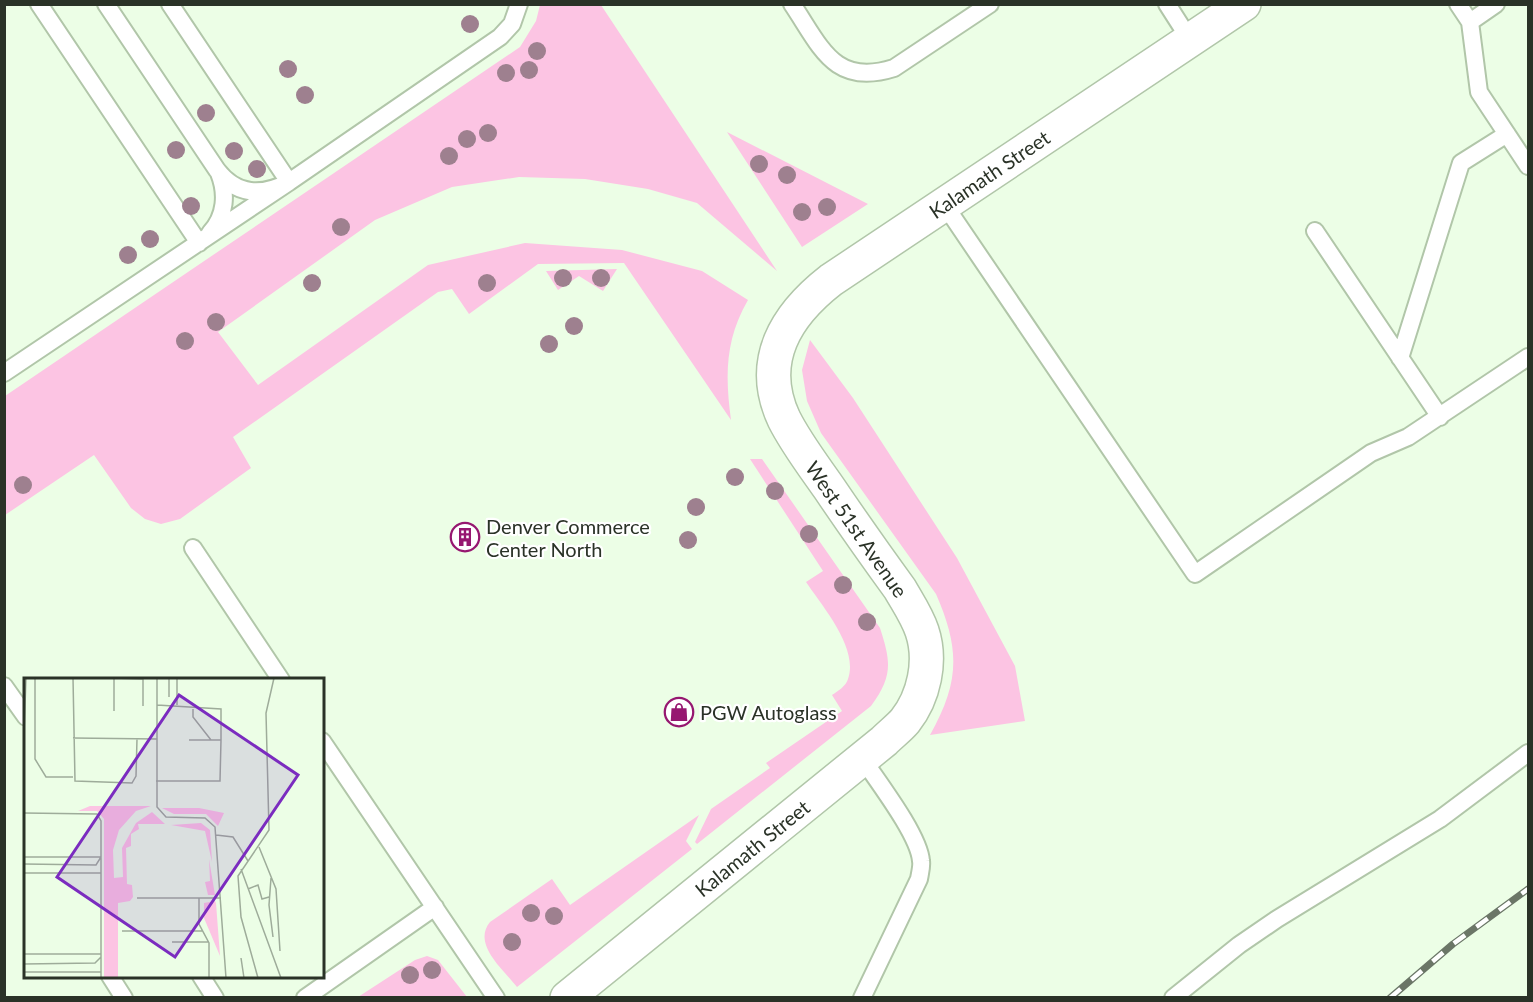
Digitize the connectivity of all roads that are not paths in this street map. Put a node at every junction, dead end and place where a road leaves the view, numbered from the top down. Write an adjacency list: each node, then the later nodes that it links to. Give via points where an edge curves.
1 (39, 4): 19 (lane)
2 (106, 4): 15 (lane)
3 (170, 4): 16 (lane)
4 (519, 4): 16 (lane, via 512,24 500,37)
5 (792, 4): 6 (lane, via 827,56 841,68 858,74 876,74 894,68)
6 (990, 4)
7 (1167, 4): 12 (lane)
8 (1244, 4): 12 (street, Kalamath Street)
9 (1458, 4): 11 (lane)
10 (1496, 4): 11 (lane)
11 (1470, 22): 13 (lane, via 1479,92)
12 (1190, 40): 17 (street, Kalamath Street)
13 (1507, 134): 14 (lane); 21 (lane, via 1461,163)
14 (1528, 166)
15 (217, 170): 16 (lane, via 238,188 255,192 273,190); 19 (lane, via 224,192 223,210 216,226)
16 (289, 182): 19 (lane)
17 (944, 204): 23 (street, Kalamath Street, via 807,300 780,339); 24 (lane, via 1195,574 1371,453)
18 (1316, 231): 21 (lane)
19 (201, 241): 22 (lane)
20 (1528, 357): 24 (lane)
21 (1400, 358): 24 (lane)
22 (4, 373)
23 (774, 375): 28 (street, West 51st Avenue, via 776,396 792,434 914,613 926,650)
24 (1440, 417)
25 (193, 548): 26 (lane)
26 (280, 678)
27 (4, 686): 29 (lane)
28 (922, 687): 32 (street, Kalamath Street, via 904,722)
29 (24, 714)
30 (324, 744): 33 (lane)
31 (1528, 753): 42 (lane, via 1440,819 1239,945)
32 (862, 758): 40 (street, Kalamath Street); 41 (lane, via 918,845 922,862 919,879)
33 (435, 907): 38 (lane); 39 (lane)
34 (111, 978): 36 (lane)
35 (202, 978): 37 (lane)
36 (124, 998)
37 (215, 998)
38 (305, 998)
39 (496, 998)
40 (567, 998)
41 (862, 998)
42 (1173, 998)

